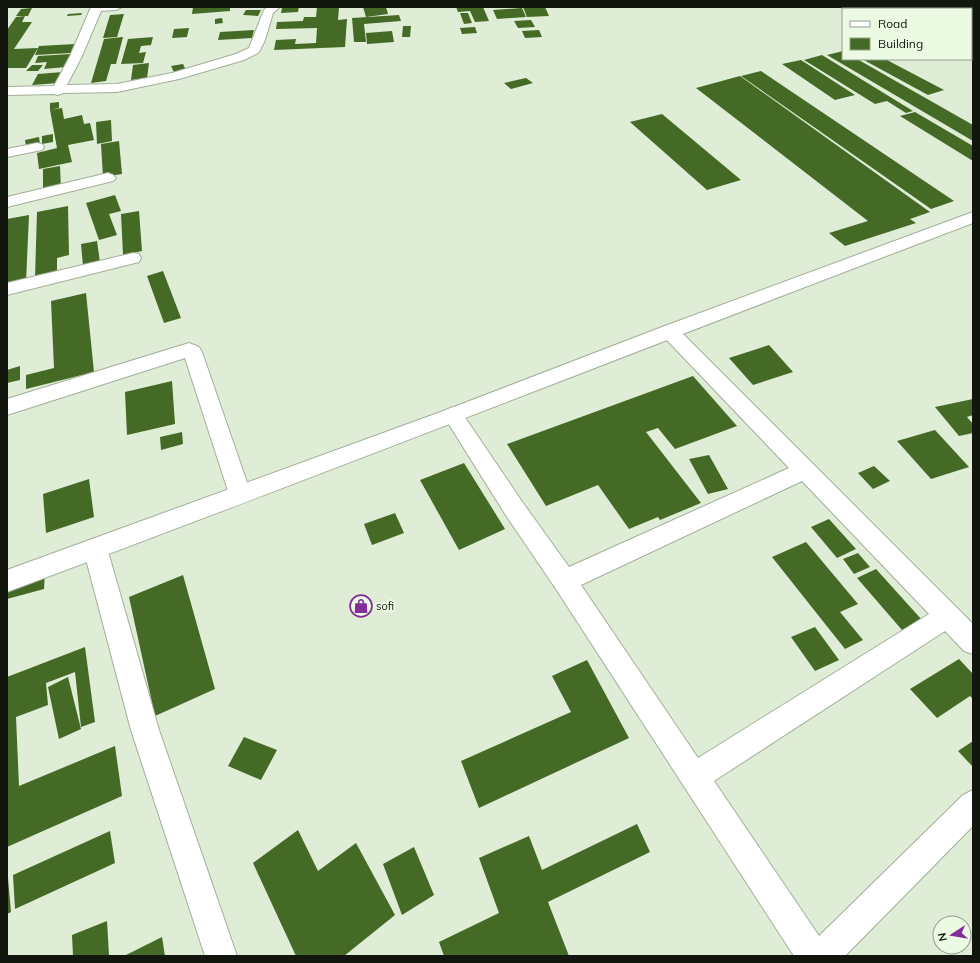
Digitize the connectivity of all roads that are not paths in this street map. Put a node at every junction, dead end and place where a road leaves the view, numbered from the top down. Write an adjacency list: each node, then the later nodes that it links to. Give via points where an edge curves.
1 (116, 7): 3 (street)
2 (274, 7): 5 (street, via 268,12 254,50 240,57 174,76 117,88)
3 (97, 8): 5 (street)
4 (7, 91): 5 (street)
5 (58, 91)
6 (37, 147): 7 (street)
7 (7, 153)
8 (108, 178): 9 (street)
9 (7, 202)
10 (973, 217): 13 (street)
11 (133, 258): 12 (street)
12 (7, 289)
13 (669, 331): 15 (street); 16 (street)
14 (7, 407): 17 (street, via 189,350 192,352)
15 (453, 415): 17 (street); 19 (street, via 515,510)
16 (805, 470): 19 (street); 21 (street)
17 (240, 494): 18 (street)
18 (95, 548): 20 (street); 25 (street, via 145,730)
19 (565, 580): 23 (street)
20 (7, 582)
21 (947, 616): 22 (street); 23 (street)
22 (973, 642)
23 (694, 777): 26 (street)
24 (973, 805): 27 (street)
25 (222, 956)
26 (813, 956)
27 (822, 956)

